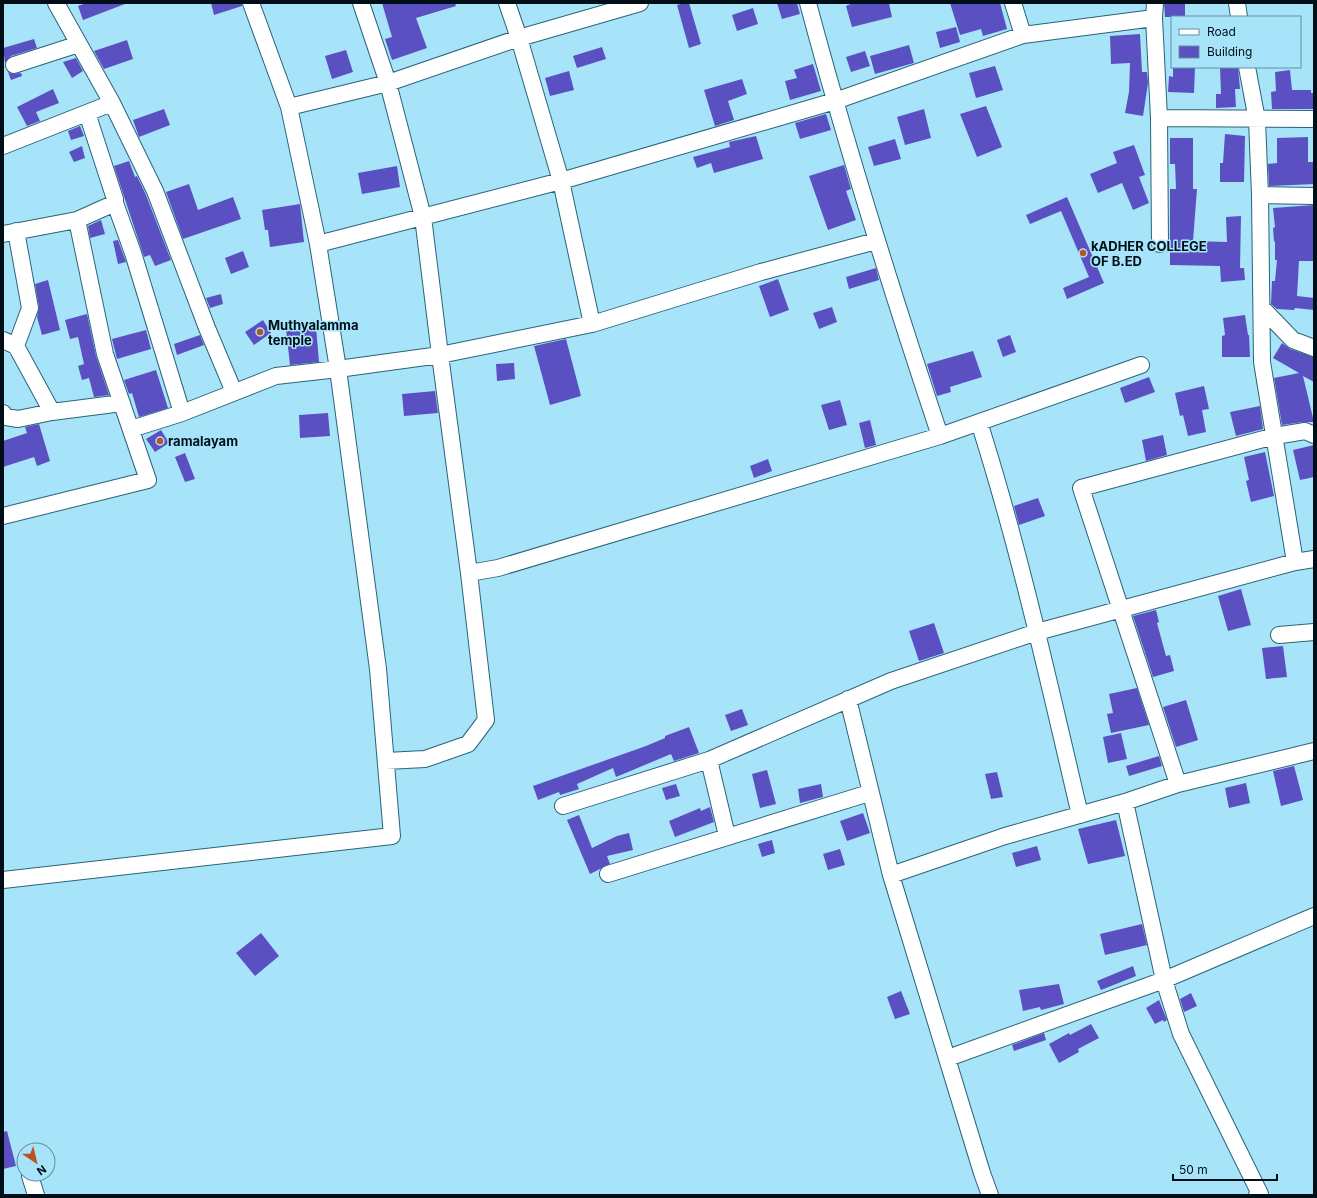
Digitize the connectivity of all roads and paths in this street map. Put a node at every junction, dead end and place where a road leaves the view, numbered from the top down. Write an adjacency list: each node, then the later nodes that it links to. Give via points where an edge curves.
1 (56, 3): 14 (street)
2 (251, 3): 20 (street)
3 (361, 3): 17 (street)
4 (507, 3): 13 (street)
5 (640, 3): 9 (street)
6 (808, 3): 18 (street)
7 (1012, 3): 12 (street)
8 (1237, 3): 11 (street)
9 (596, 9): 13 (street)
10 (1154, 10): 12 (street); 22 (street)
11 (1239, 16)
12 (1022, 35): 18 (street)
13 (519, 38): 17 (street); 26 (street)
14 (79, 44): 15 (street); 19 (street)
15 (14, 64)
16 (1247, 68): 24 (street)
17 (388, 83): 20 (street); 30 (street)
18 (835, 101): 26 (street); 33 (street)
19 (112, 103): 21 (street); 43 (street, via 155,191)
20 (289, 107): 34 (street)
21 (87, 113): 25 (street); 29 (street)
22 (1160, 118): 24 (street); 35 (street)
23 (1314, 119): 24 (street)
24 (1257, 120): 27 (street)
25 (3, 146)
26 (561, 181): 30 (street); 37 (street)
27 (1260, 195): 28 (street); 36 (street)
28 (1314, 196)
29 (115, 203): 31 (street); 47 (street)
30 (423, 217): 34 (street); 40 (street)
31 (77, 220): 32 (street); 44 (street, via 105,354)
32 (9, 233): 38 (street, via 30,308)
33 (876, 241): 37 (street, via 761,272); 51 (street)
34 (318, 244): 42 (street)
35 (1160, 244)
36 (1262, 308): 39 (street, via 1293,340); 52 (street, via 1262,362)
37 (592, 324): 40 (street)
38 (10, 343): 45 (street)
39 (1314, 348)
40 (440, 355): 42 (street); 56 (street)
41 (1141, 365): 48 (street)
42 (338, 369): 43 (street, via 276,376); 64 (street, via 378,669)
43 (234, 392): 47 (street)
44 (122, 403): 45 (street); 49 (street)
45 (52, 412): 46 (street, via 18,419 6,417)
46 (3, 413)
47 (182, 413): 49 (street)
48 (978, 422): 51 (street); 58 (street, via 1001,492)
49 (131, 429): 53 (street, via 148,480)
50 (1314, 435): 52 (street, via 1305,431)
51 (940, 436): 56 (street, via 498,568)
52 (1275, 436): 55 (street); 57 (street, via 1081,488)
53 (3, 516)
54 (1314, 559): 55 (street)
55 (1295, 562): 57 (street)
56 (469, 573): 64 (street, via 486,720 468,744 425,759)
57 (1122, 610): 58 (street); 65 (street)
58 (1037, 632): 61 (street, via 891,681); 69 (street)
59 (1314, 632): 60 (street)
60 (1279, 635)
61 (848, 699): 63 (street); 66 (street)
62 (1314, 751): 65 (street)
63 (708, 760): 68 (street); 70 (street)
64 (386, 761): 73 (street, via 392,836)
65 (1178, 784): 67 (street)
66 (869, 793): 70 (street); 72 (street)
67 (1124, 802): 69 (street); 75 (street)
68 (563, 806)
69 (1080, 815): 72 (street, via 1005,836)
70 (727, 836): 71 (street)
71 (608, 874)
72 (891, 875): 76 (street)
73 (3, 880)
74 (1314, 916): 75 (street)
75 (1164, 980): 76 (street); 80 (street, via 1181,1034 1260,1194)
76 (948, 1058): 79 (street)
77 (32, 1182): 78 (street)
78 (36, 1195)
79 (990, 1195)
80 (1257, 1195)

